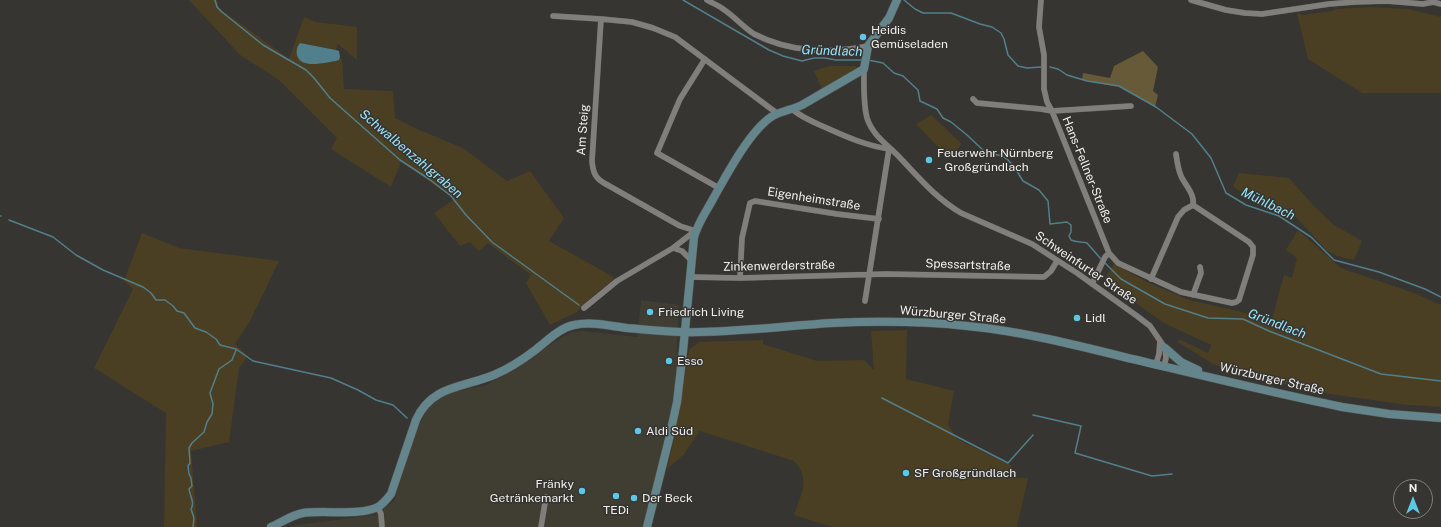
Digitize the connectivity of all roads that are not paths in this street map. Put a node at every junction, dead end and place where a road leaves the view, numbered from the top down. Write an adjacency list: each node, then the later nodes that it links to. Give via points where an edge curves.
1 (707, 0): 10 (street, via 723,9 753,33 777,44 822,51)
2 (896, 0): 10 (main road, via 888,18)
3 (1041, 0): 16 (street, Hans-Fellner-Straße, via 1039,27 1044,55 1044,89)
4 (1191, 0): 6 (street)
5 (1434, 1): 6 (street, via 1423,4 1355,2 1262,14 1245,13); 7 (street)
6 (1210, 3)
7 (1441, 4)
8 (552, 16): 9 (street)
9 (601, 19): 11 (street, via 632,22 653,28 675,37); 25 (street, Am Steig, via 592,161 594,173 599,180)
10 (867, 49): 12 (main road)
11 (705, 59): 17 (street); 22 (street, via 678,102 657,153)
12 (864, 68): 15 (main road); 18 (street, Schweinfurter Straße, via 867,118)
13 (973, 100): 16 (street, via 978,103)
14 (1131, 106): 16 (street)
15 (793, 110): 17 (main road); 19 (street, via 803,118)
16 (1052, 111): 27 (street, Hans-Fellner-Straße)
17 (778, 114): 22 (main road, via 765,122 752,137)
18 (881, 141): 19 (street); 20 (street, Schweinfurter Straße)
19 (878, 147): 20 (street)
20 (889, 149): 24 (street); 29 (street, Schweinfurter Straße, via 901,158 932,193 949,206 1025,240)
21 (1176, 154): 23 (street, via 1178,167 1192,195)
22 (719, 188): 25 (main road)
23 (1193, 205): 34 (street, via 1178,217); 36 (street, Hans-Fellner-Straße, via 1253,247 1253,255 1239,300 1232,303)
24 (879, 219): 31 (street); 33 (street, Eigenheimstraße, via 755,201 750,203 742,238)
25 (695, 234): 26 (street); 28 (main road)
26 (673, 248): 28 (street, via 682,251); 38 (street, via 617,281)
27 (1107, 255): 34 (street, Hans-Fellner-Straße); 35 (street)
28 (691, 260): 32 (main road)
29 (1057, 261): 31 (street, Spessartstraße, via 1044,277); 35 (street, Schweinfurter Straße)
30 (1200, 268): 36 (street, via 1201,274)
31 (869, 274): 33 (street, Zinkenwerderstraße); 37 (street)
32 (690, 278): 33 (street, Zinkenwerderstraße); 39 (main road)
33 (740, 278)
34 (1151, 279): 36 (street, Hans-Fellner-Straße)
35 (1092, 284): 40 (street, Schweinfurter Straße, via 1150,326)
36 (1193, 296)
37 (865, 301)
38 (584, 308)
39 (685, 332): 42 (main road, Würzburger Straße, via 728,332 830,323 945,324 1026,334); 46 (main road, Würzburger Straße, via 576,324 566,327 507,369 445,390 431,398 420,411 391,494); 50 (main road, via 677,402)
40 (1160, 341): 41 (street, Schweinfurter Straße); 42 (street)
41 (1166, 348): 42 (street, via 1166,358); 43 (main road, via 1181,362)
42 (1160, 365): 43 (main road, Würzburger Straße)
43 (1221, 379): 44 (main road, Würzburger Straße, via 1342,406 1389,414)
44 (1441, 418)
45 (546, 497): 49 (street)
46 (378, 507): 47 (main road, via 371,510 302,513); 48 (street)
47 (272, 527)
48 (382, 527)
49 (541, 527)
50 (647, 527)

